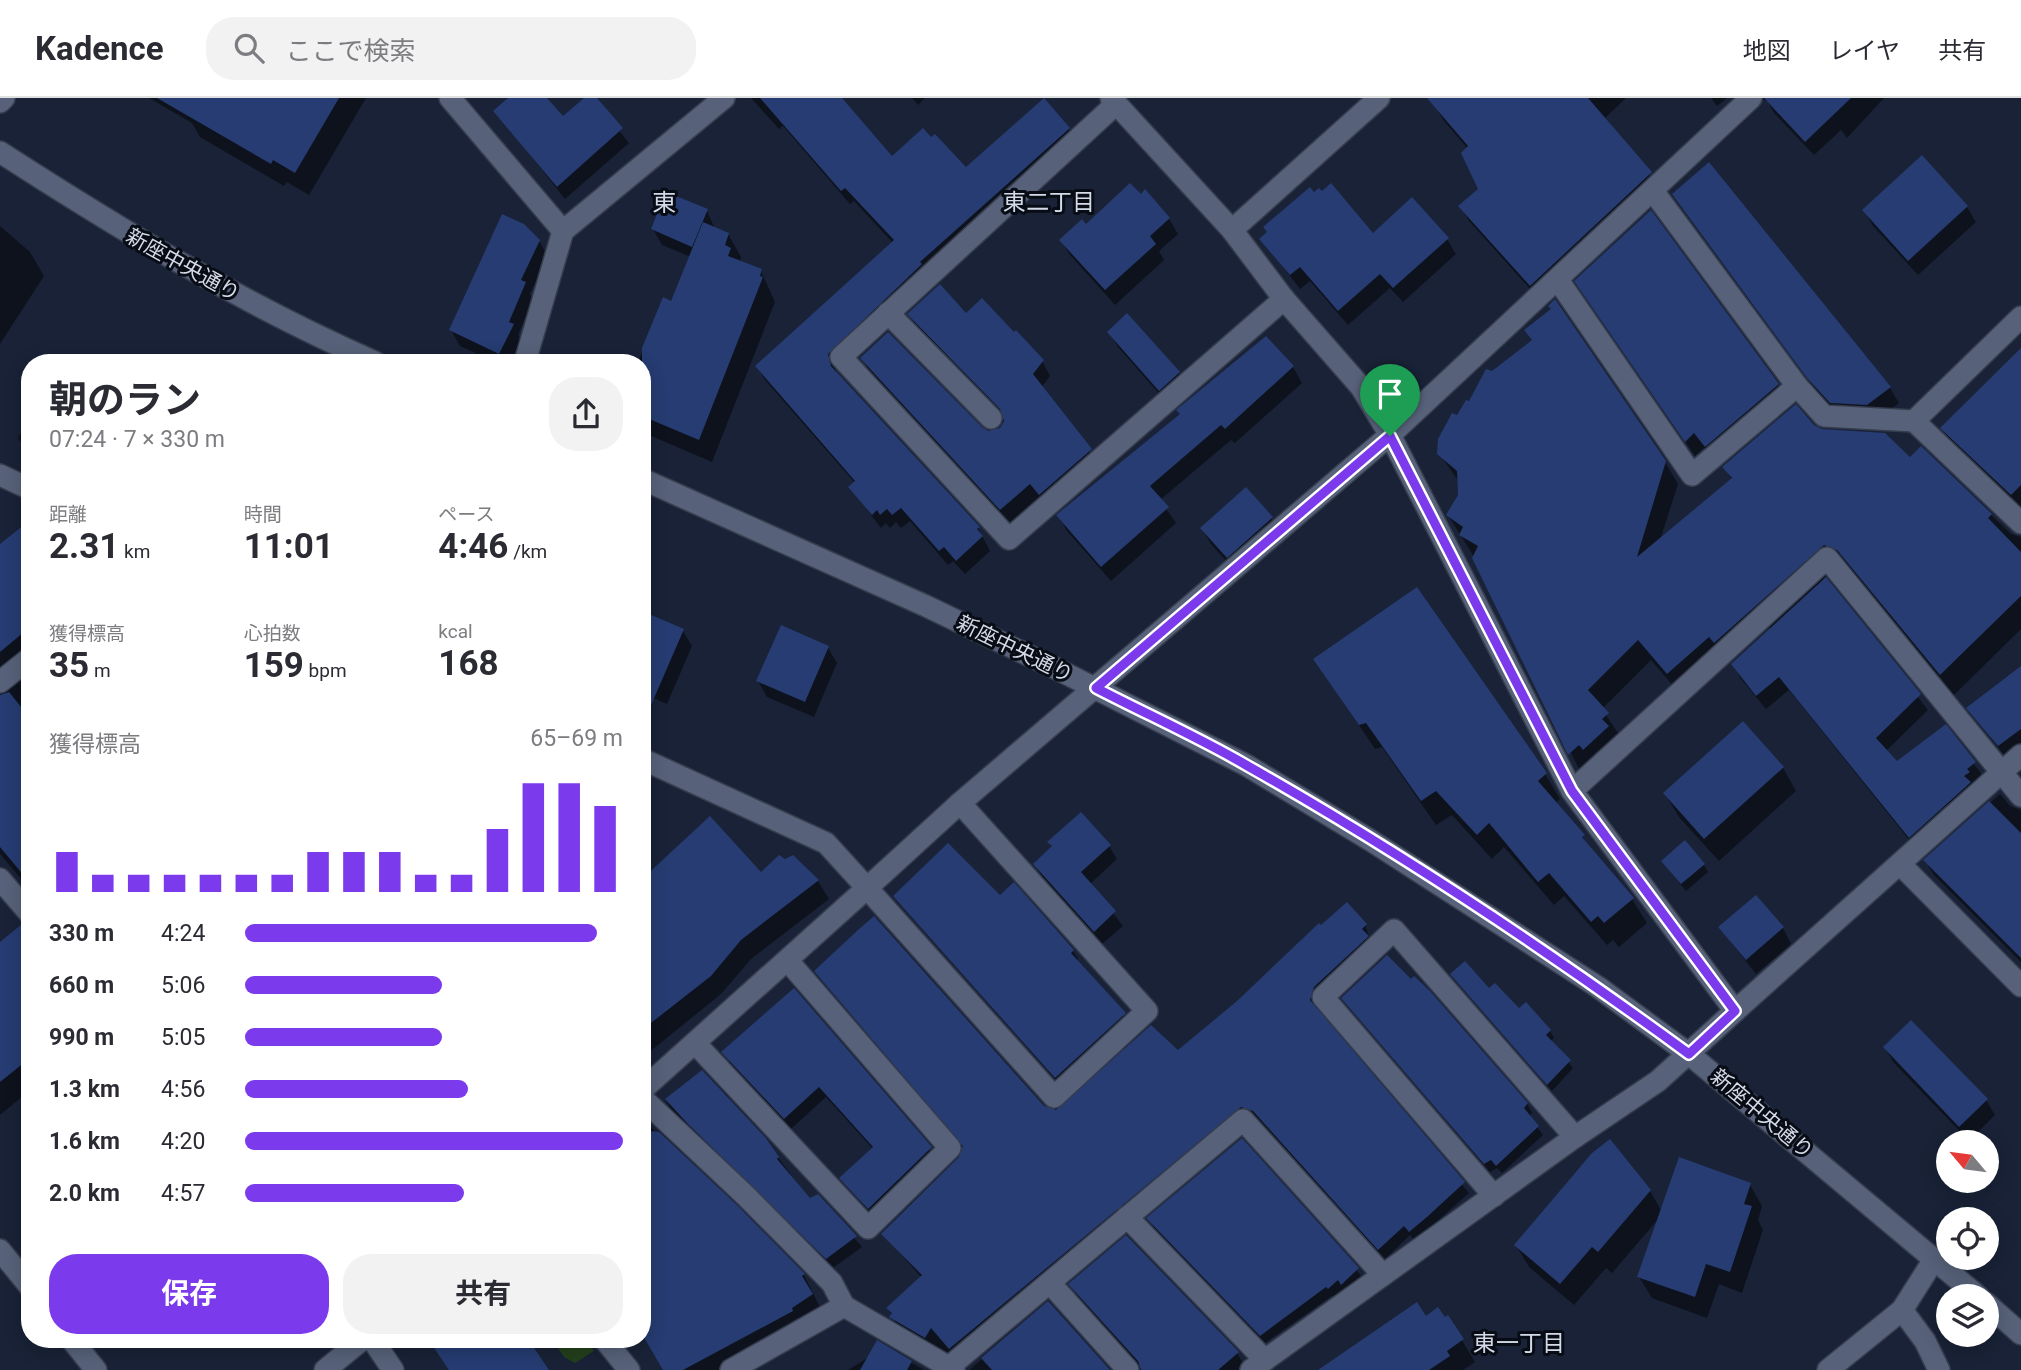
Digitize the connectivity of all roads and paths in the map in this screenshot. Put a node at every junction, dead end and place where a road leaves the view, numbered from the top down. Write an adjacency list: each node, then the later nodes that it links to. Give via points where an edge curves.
1 (4, 98): 6 (street)
2 (724, 98): 11 (street)
3 (1378, 98): 10 (street)
4 (1751, 98): 9 (street)
5 (1113, 101): 10 (street); 14 (street)
6 (0, 102)
7 (463, 102): 11 (street)
8 (0, 152): 16 (street, 新座中央通り, via 217,285)
9 (1653, 191): 12 (street); 18 (street)
10 (1231, 230): 13 (street)
11 (563, 231): 17 (street)
12 (1558, 280): 18 (street, via 1692,475); 21 (street)
13 (1284, 299): 14 (street, via 1010,539 841,357); 21 (street, via 1361,387)
14 (888, 313): 19 (street)
15 (2021, 317): 20 (street)
16 (359, 354)
17 (528, 354)
18 (1797, 386): 20 (street, via 1824,416)
19 (991, 418)
20 (1914, 421): 25 (street)
21 (1390, 436): 28 (street); 32 (street)
22 (0, 475): 24 (street)
23 (651, 483): 28 (street, 新座中央通り)
24 (21, 485)
25 (2021, 523)
26 (21, 665): 27 (street)
27 (0, 682)
28 (1096, 688): 34 (street); 43 (street, 新座中央通り, via 1246,765 1370,840 1598,987)
29 (2021, 755): 31 (street)
30 (651, 763): 37 (street, via 826,843)
31 (2001, 773): 32 (street, via 1827,558); 33 (street); 35 (street)
32 (1572, 791): 41 (street)
33 (2021, 796)
34 (960, 803): 37 (street); 37 (street, via 1147,1011 1055,1097)
35 (1900, 864): 40 (street); 41 (street)
36 (0, 879): 38 (street)
37 (867, 888): 39 (street)
38 (21, 904)
39 (788, 961): 42 (street); 42 (street, via 950,1148 867,1227)
40 (2021, 986)
41 (1735, 1011): 43 (street)
42 (695, 1043): 44 (street)
43 (1689, 1054): 46 (street, via 1658,1081); 50 (street, 新座中央通り)
44 (651, 1082)
45 (651, 1106): 55 (street, via 832,1283)
46 (1575, 1137): 47 (street); 47 (street, via 1394,930 1323,996)
47 (1494, 1196): 51 (street)
48 (1128, 1217): 51 (street, via 1243,1120); 53 (street); 63 (street)
49 (0, 1250): 52 (street)
50 (1935, 1258): 54 (street, 新座中央通り); 56 (street)
51 (1383, 1275): 63 (street)
52 (21, 1276)
53 (1050, 1283): 64 (street); 70 (street)
54 (1964, 1284)
55 (844, 1306): 64 (street); 69 (street)
56 (1902, 1310): 71 (street); 72 (street)
57 (1999, 1315): 58 (street)
58 (2021, 1334)
59 (78, 1348): 65 (street)
60 (352, 1348): 66 (street)
61 (379, 1348): 67 (street)
62 (611, 1348): 68 (street)
63 (1258, 1365)
64 (952, 1369)
65 (96, 1370)
66 (324, 1370)
67 (393, 1370)
68 (629, 1370)
69 (731, 1370)
70 (1128, 1370)
71 (1828, 1370)
72 (1939, 1370)

